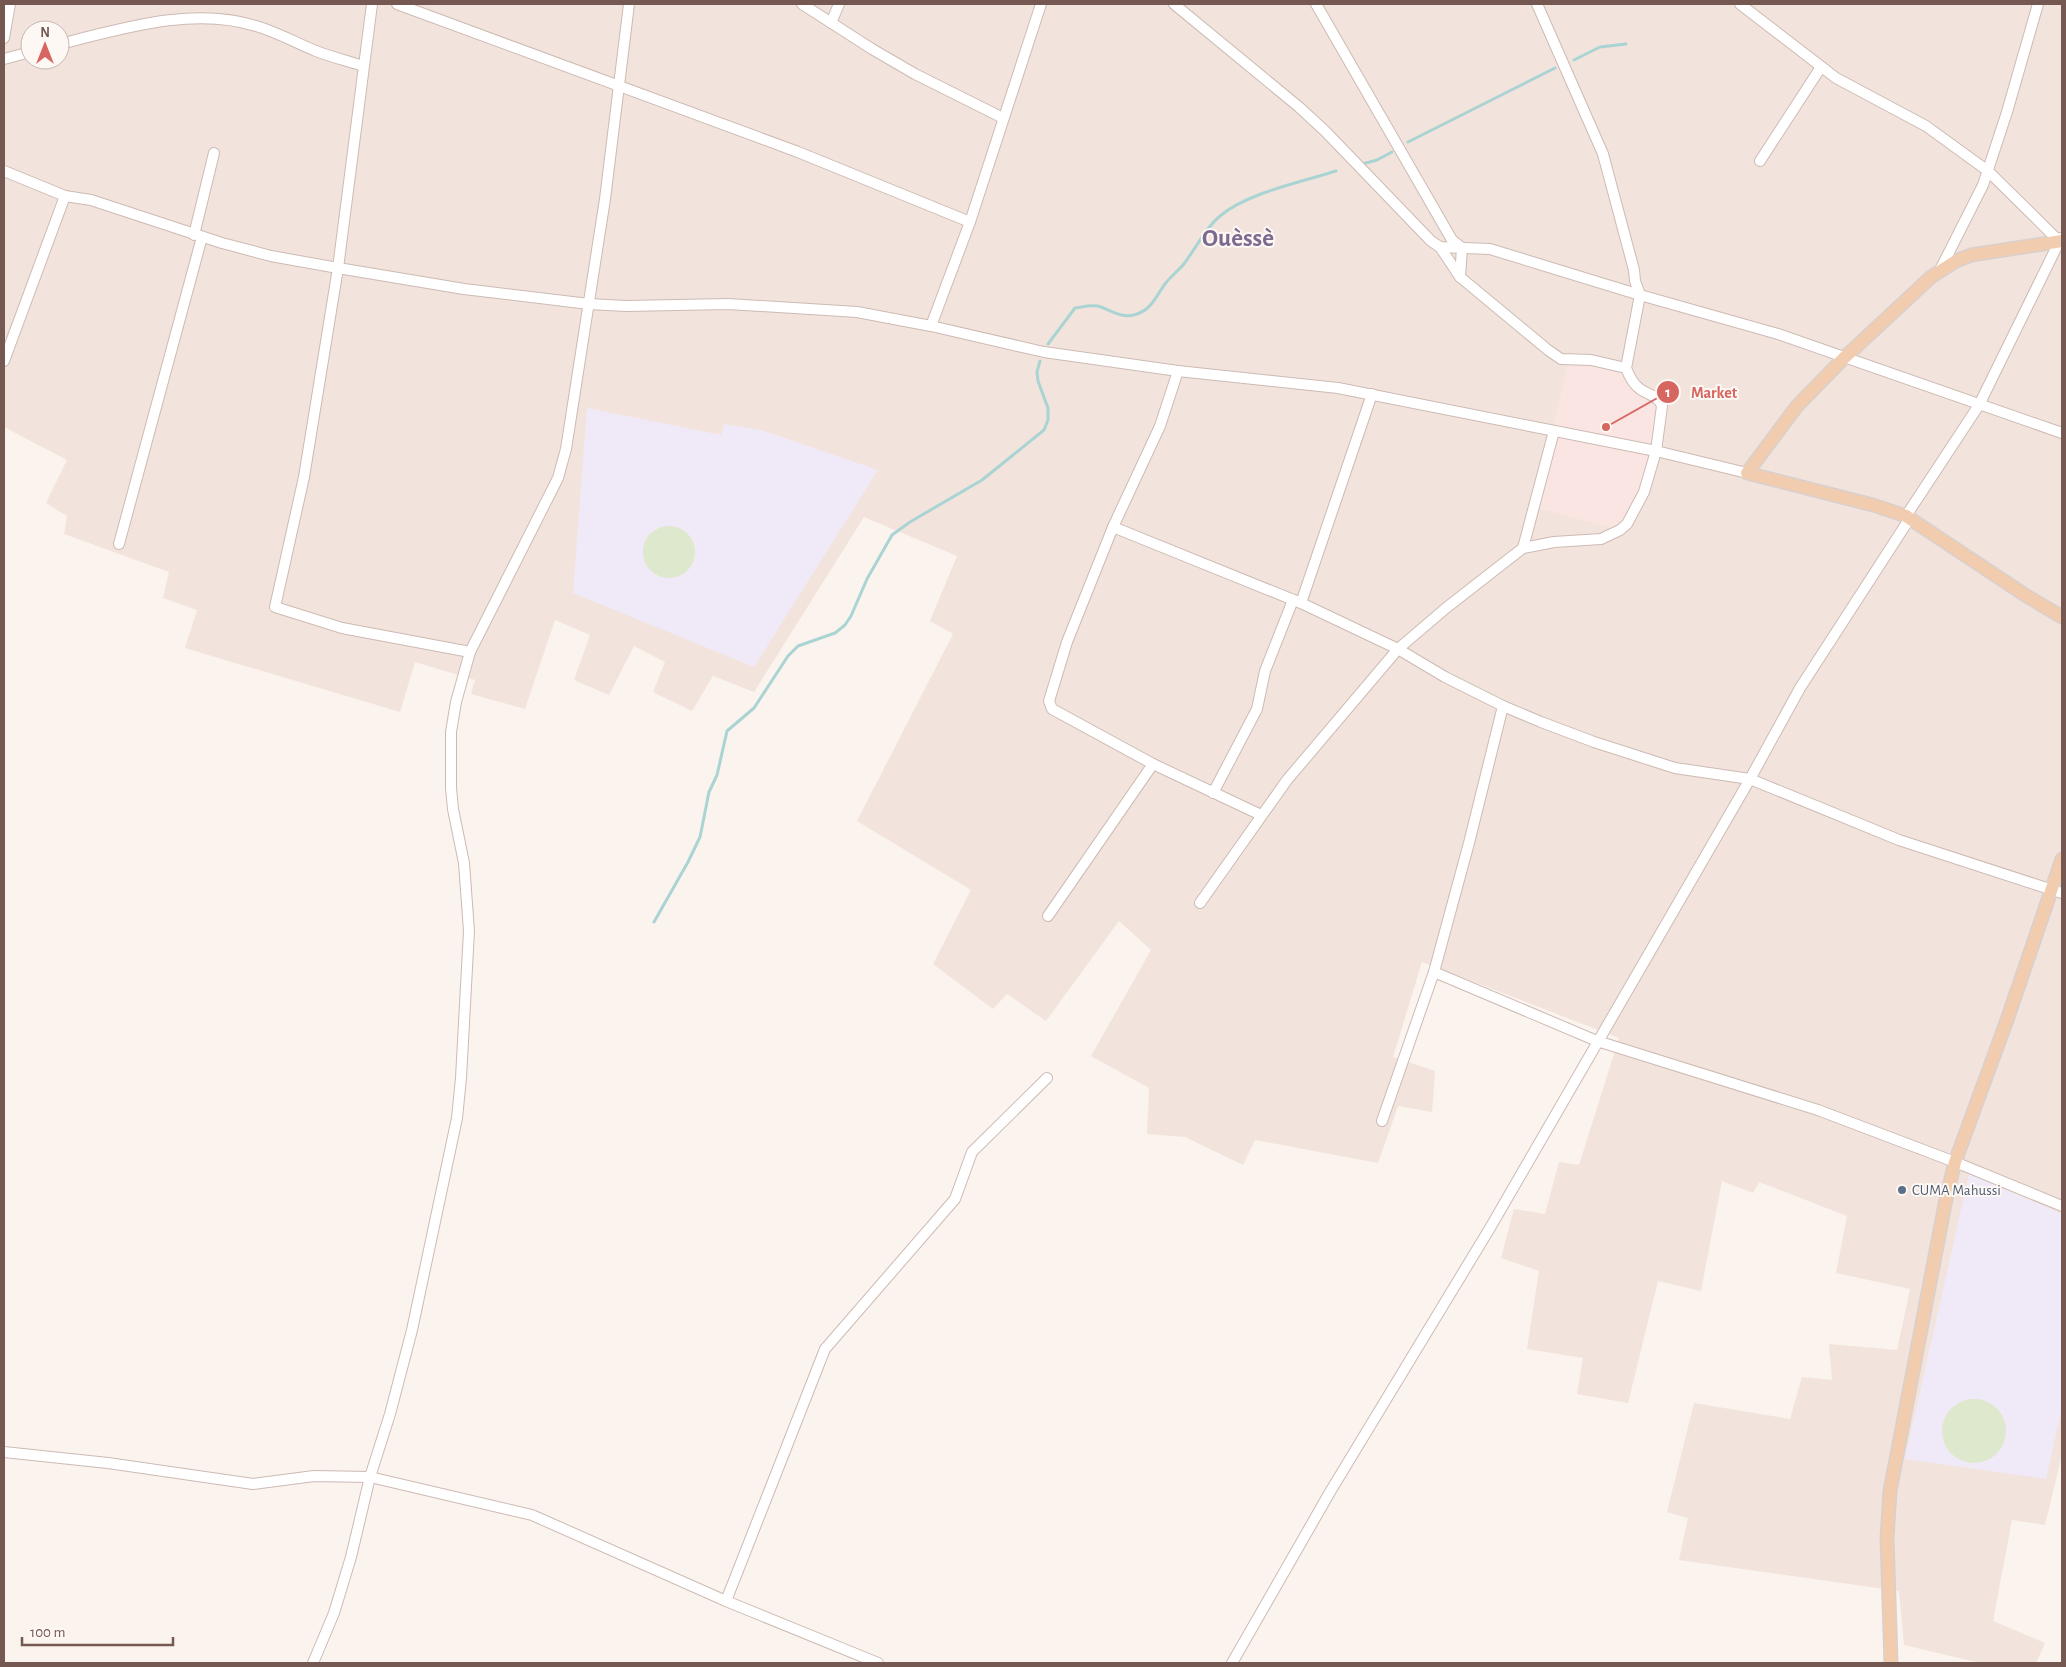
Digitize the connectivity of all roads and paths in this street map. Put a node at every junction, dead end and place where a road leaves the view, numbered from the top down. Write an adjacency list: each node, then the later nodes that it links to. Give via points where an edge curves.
1 (10, 4): 14 (street)
2 (372, 4): 18 (street)
3 (398, 4): 20 (street)
4 (629, 4): 20 (street)
5 (802, 4): 13 (street)
6 (839, 4): 13 (street)
7 (1041, 4): 21 (street)
8 (1174, 4): 30 (street, via 1299,107)
9 (1316, 4): 31 (street, via 1452,240)
10 (1537, 4): 35 (street, via 1603,154)
11 (1740, 4): 19 (street)
12 (2038, 4): 24 (street)
13 (831, 23): 21 (street, via 915,74)
14 (4, 38)
15 (70, 42): 18 (street, via 126,28 213,19 255,25 316,51)
16 (20, 55): 17 (street)
17 (4, 59)
18 (363, 66): 32 (street)
19 (1822, 67): 23 (street); 24 (street, via 1836,78 1926,126)
20 (618, 85): 27 (street, via 798,152); 36 (street)
21 (1003, 118): 27 (street)
22 (214, 154): 28 (street)
23 (1760, 161)
24 (1988, 170): 29 (street); 33 (street)
25 (4, 171): 26 (street)
26 (65, 196): 28 (street, via 90,200); 39 (street)
27 (970, 222): 37 (street)
28 (198, 236): 32 (street, via 271,256); 50 (street)
29 (2061, 239): 33 (main road, via 1971,255); 43 (street)
30 (1440, 247): 31 (street); 34 (street)
31 (1462, 248): 34 (street); 35 (street, via 1490,249)
32 (338, 268): 36 (street, via 464,289); 55 (street, via 304,477 275,607 342,628)
33 (1940, 270): 38 (main road)
34 (1460, 277): 40 (street, via 1561,359 1590,360)
35 (1640, 295): 38 (street, via 1778,334); 40 (street)
36 (589, 304): 37 (street, via 728,304 833,310); 55 (street, via 562,464)
37 (930, 326): 41 (street, via 1044,352)
38 (1844, 358): 43 (street); 47 (main road, via 1797,406)
39 (4, 361)
40 (1626, 368): 46 (street, via 1640,389 1661,403)
41 (1178, 371): 42 (street); 49 (street, via 1157,433)
42 (1372, 394): 44 (street); 52 (street)
43 (1978, 405): 45 (street); 48 (street)
44 (1554, 431): 46 (street); 51 (street)
45 (2062, 433)
46 (1656, 451): 47 (street); 51 (street, via 1634,514 1620,530 1601,539)
47 (1747, 473): 48 (main road, via 1874,505)
48 (1908, 517): 53 (main road); 58 (street, via 1800,688)
49 (1113, 527): 52 (street); 57 (street, via 1067,642 1049,702 1052,708)
50 (119, 544)
51 (1524, 548): 54 (street)
52 (1297, 602): 54 (street); 59 (street, via 1265,671 1257,709)
53 (2062, 618)
54 (1398, 649): 56 (street); 60 (street)
55 (470, 652): 72 (street, via 456,702 450,764 453,809 464,863 468,924 461,1078 456,1118 412,1330)
56 (1504, 706): 58 (street, via 1594,742 1675,768); 65 (street)
57 (1153, 764): 59 (street); 64 (street)
58 (1750, 779): 62 (street, via 1899,840); 66 (street)
59 (1213, 793): 60 (street)
60 (1261, 815): 63 (street)
61 (2062, 859): 62 (main road)
62 (2057, 891): 69 (main road)
63 (1200, 904)
64 (1048, 916)
65 (1434, 972): 66 (street); 68 (street)
66 (1597, 1041): 69 (street, via 1818,1110); 76 (street)
67 (1047, 1078): 73 (street, via 972,1152 955,1199 825,1349)
68 (1382, 1121)
69 (1955, 1162): 70 (street); 77 (main road, via 1890,1491 1887,1558)
70 (2062, 1206)
71 (4, 1452): 72 (street, via 253,1484 314,1476)
72 (370, 1477): 73 (street, via 532,1515); 74 (street, via 351,1558 334,1613)
73 (726, 1601): 75 (street)
74 (313, 1663)
75 (878, 1663)
76 (1232, 1663)
77 (1891, 1663)

